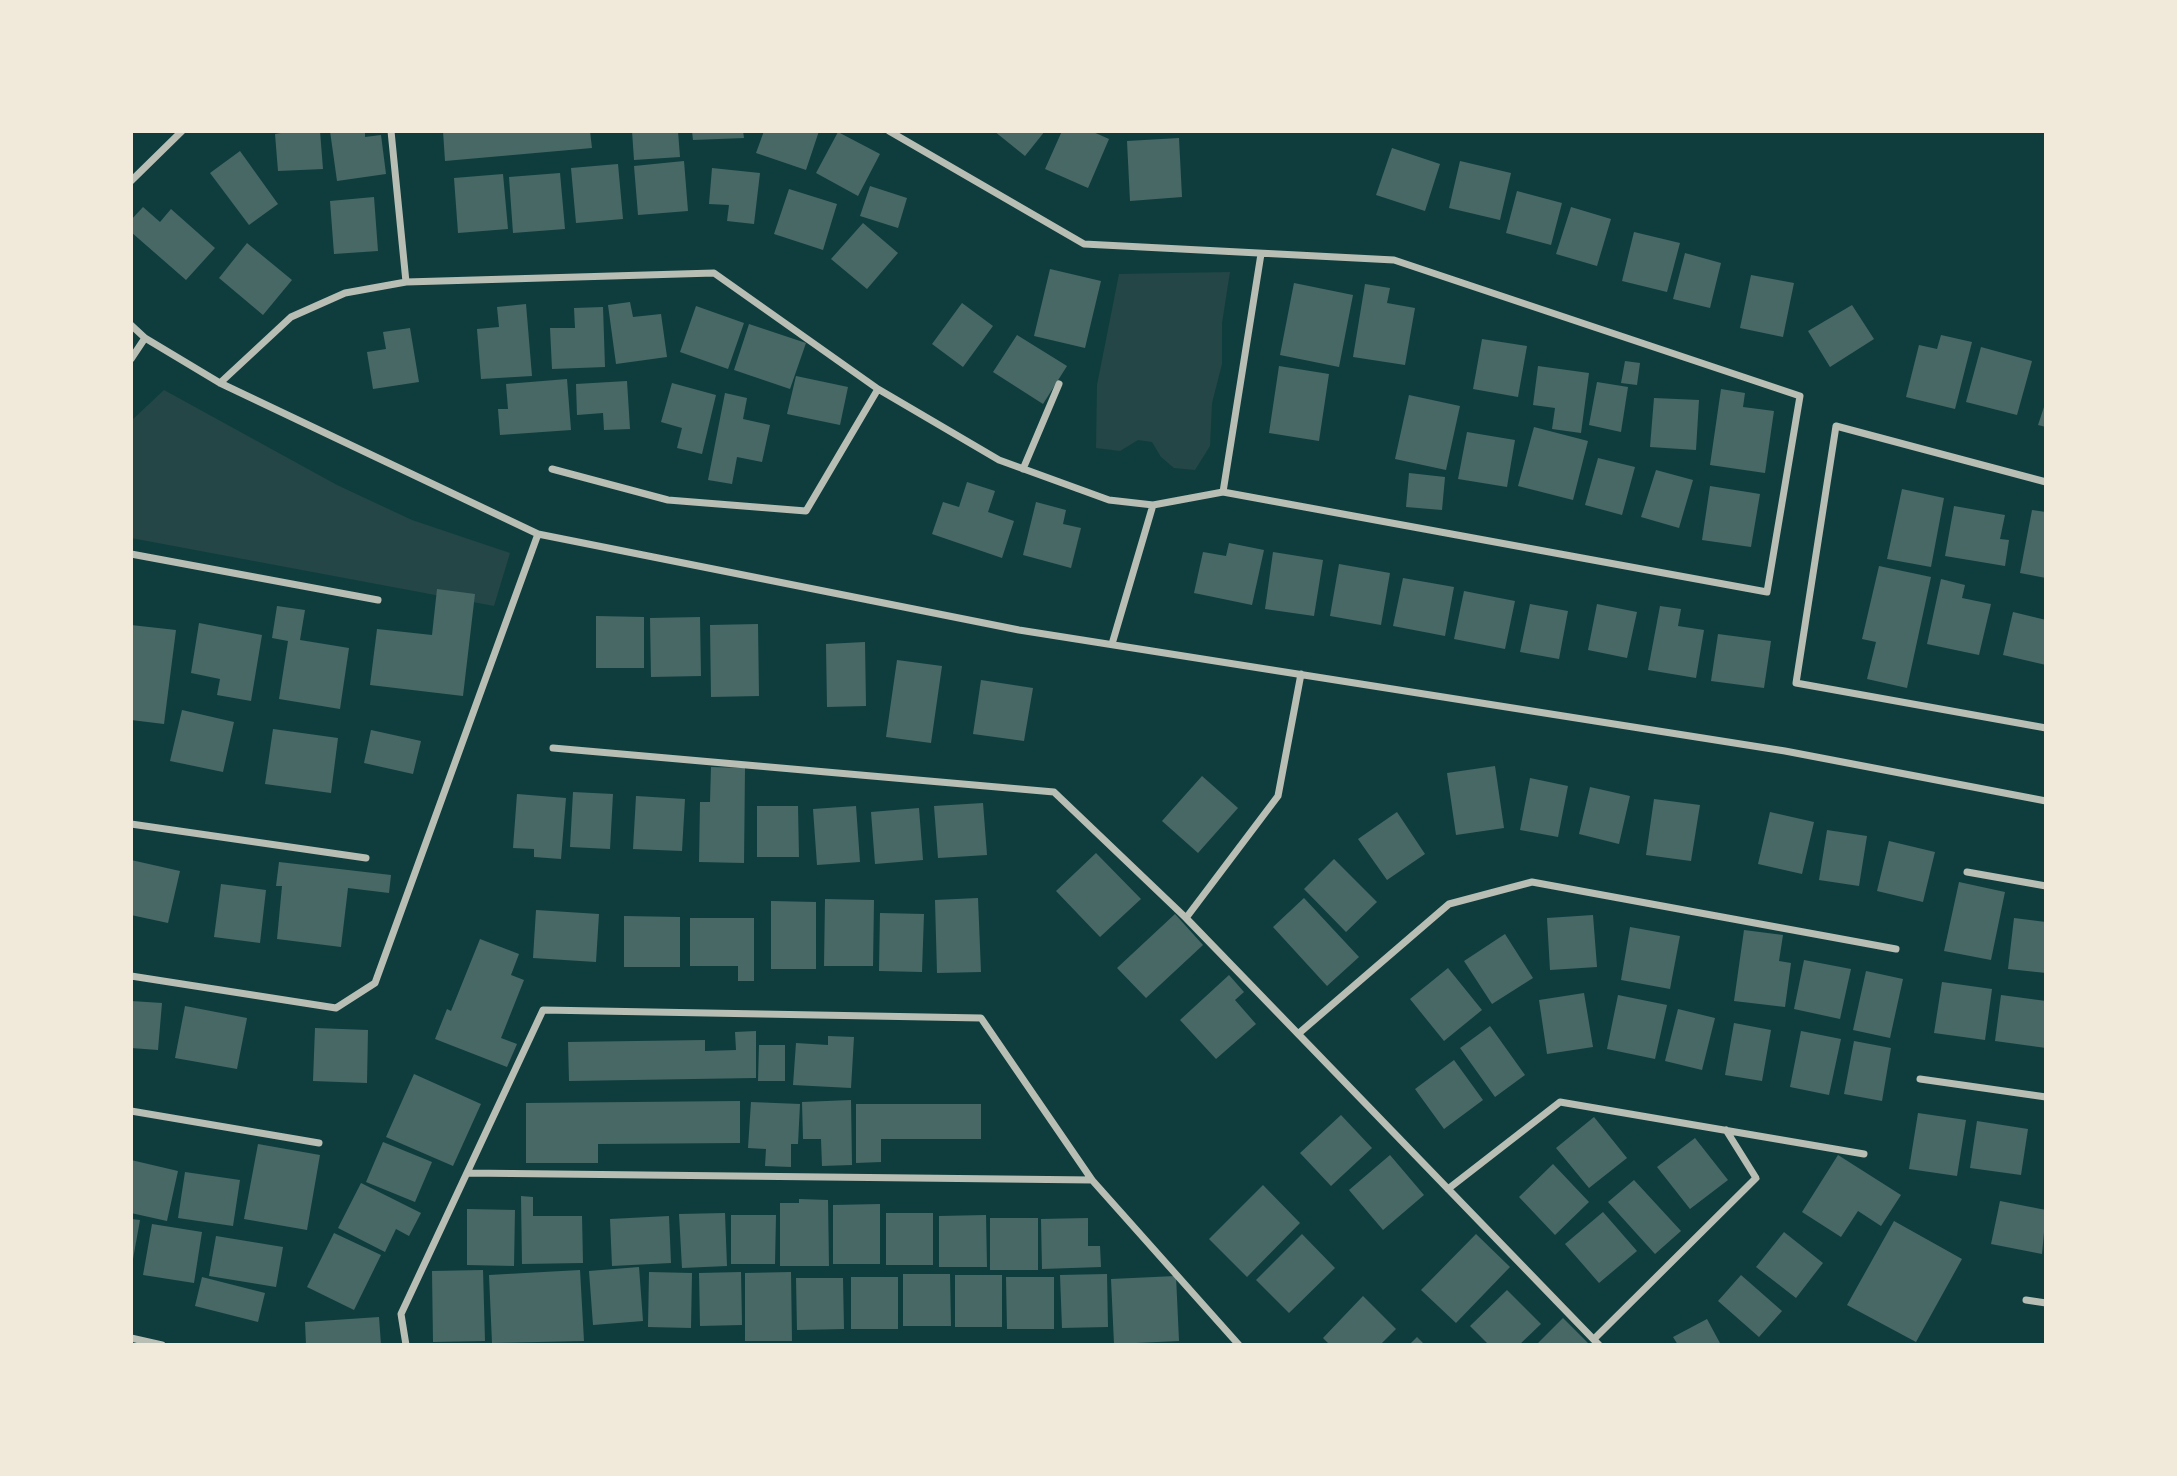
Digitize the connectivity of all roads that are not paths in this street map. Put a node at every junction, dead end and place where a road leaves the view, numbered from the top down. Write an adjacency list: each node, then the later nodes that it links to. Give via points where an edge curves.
1 (182, 131): 4 (street)
2 (391, 131): 6 (street)
3 (889, 131): 5 (street, via 1084,244)
4 (131, 181)
5 (1261, 254): 16 (street); 16 (street, via 1394,260 1800,396 1767,592)
6 (407, 282): 10 (street, via 345,293 291,317); 12 (street, via 714,273)
7 (131, 325): 8 (street)
8 (145, 338): 9 (street); 10 (street)
9 (131, 359)
10 (220, 383): 18 (street)
11 (1059, 384): 14 (street)
12 (878, 389): 13 (street, via 806,511 668,500); 14 (street, via 999,460)
13 (552, 469)
14 (1023, 469): 17 (street, via 1109,500)
15 (2046, 482): 23 (street, via 1836,426 1797,683)
16 (1223, 492): 17 (street)
17 (1153, 506): 21 (street)
18 (538, 534): 21 (street); 32 (street, via 375,984 336,1008)
19 (131, 554): 20 (street)
20 (378, 600)
21 (1112, 644): 22 (street)
22 (1301, 674): 25 (street, via 1785,751); 30 (street, via 1279,796)
23 (2046, 728)
24 (553, 748): 30 (street, via 1054,792)
25 (2046, 801)
26 (131, 824): 27 (street)
27 (366, 858)
28 (1967, 872): 29 (street)
29 (2046, 886)
30 (1186, 918): 33 (street)
31 (1896, 948): 33 (street, via 1532,882 1449,904)
32 (131, 976)
33 (1298, 1034): 42 (street)
34 (1920, 1079): 35 (street)
35 (2046, 1097)
36 (131, 1111): 38 (street)
37 (1726, 1130): 39 (street); 42 (street, via 1560,1102); 46 (street, via 1756,1178)
38 (319, 1143)
39 (1864, 1154)
40 (467, 1173): 41 (street); 41 (street, via 543,1010 981,1018); 48 (street, via 401,1314)
41 (1091, 1180): 49 (street)
42 (1448, 1189): 46 (street)
43 (2026, 1300): 44 (street)
44 (2046, 1303)
45 (131, 1338): 47 (street)
46 (1596, 1342)
47 (162, 1345)
48 (406, 1345)
49 (1239, 1345)

